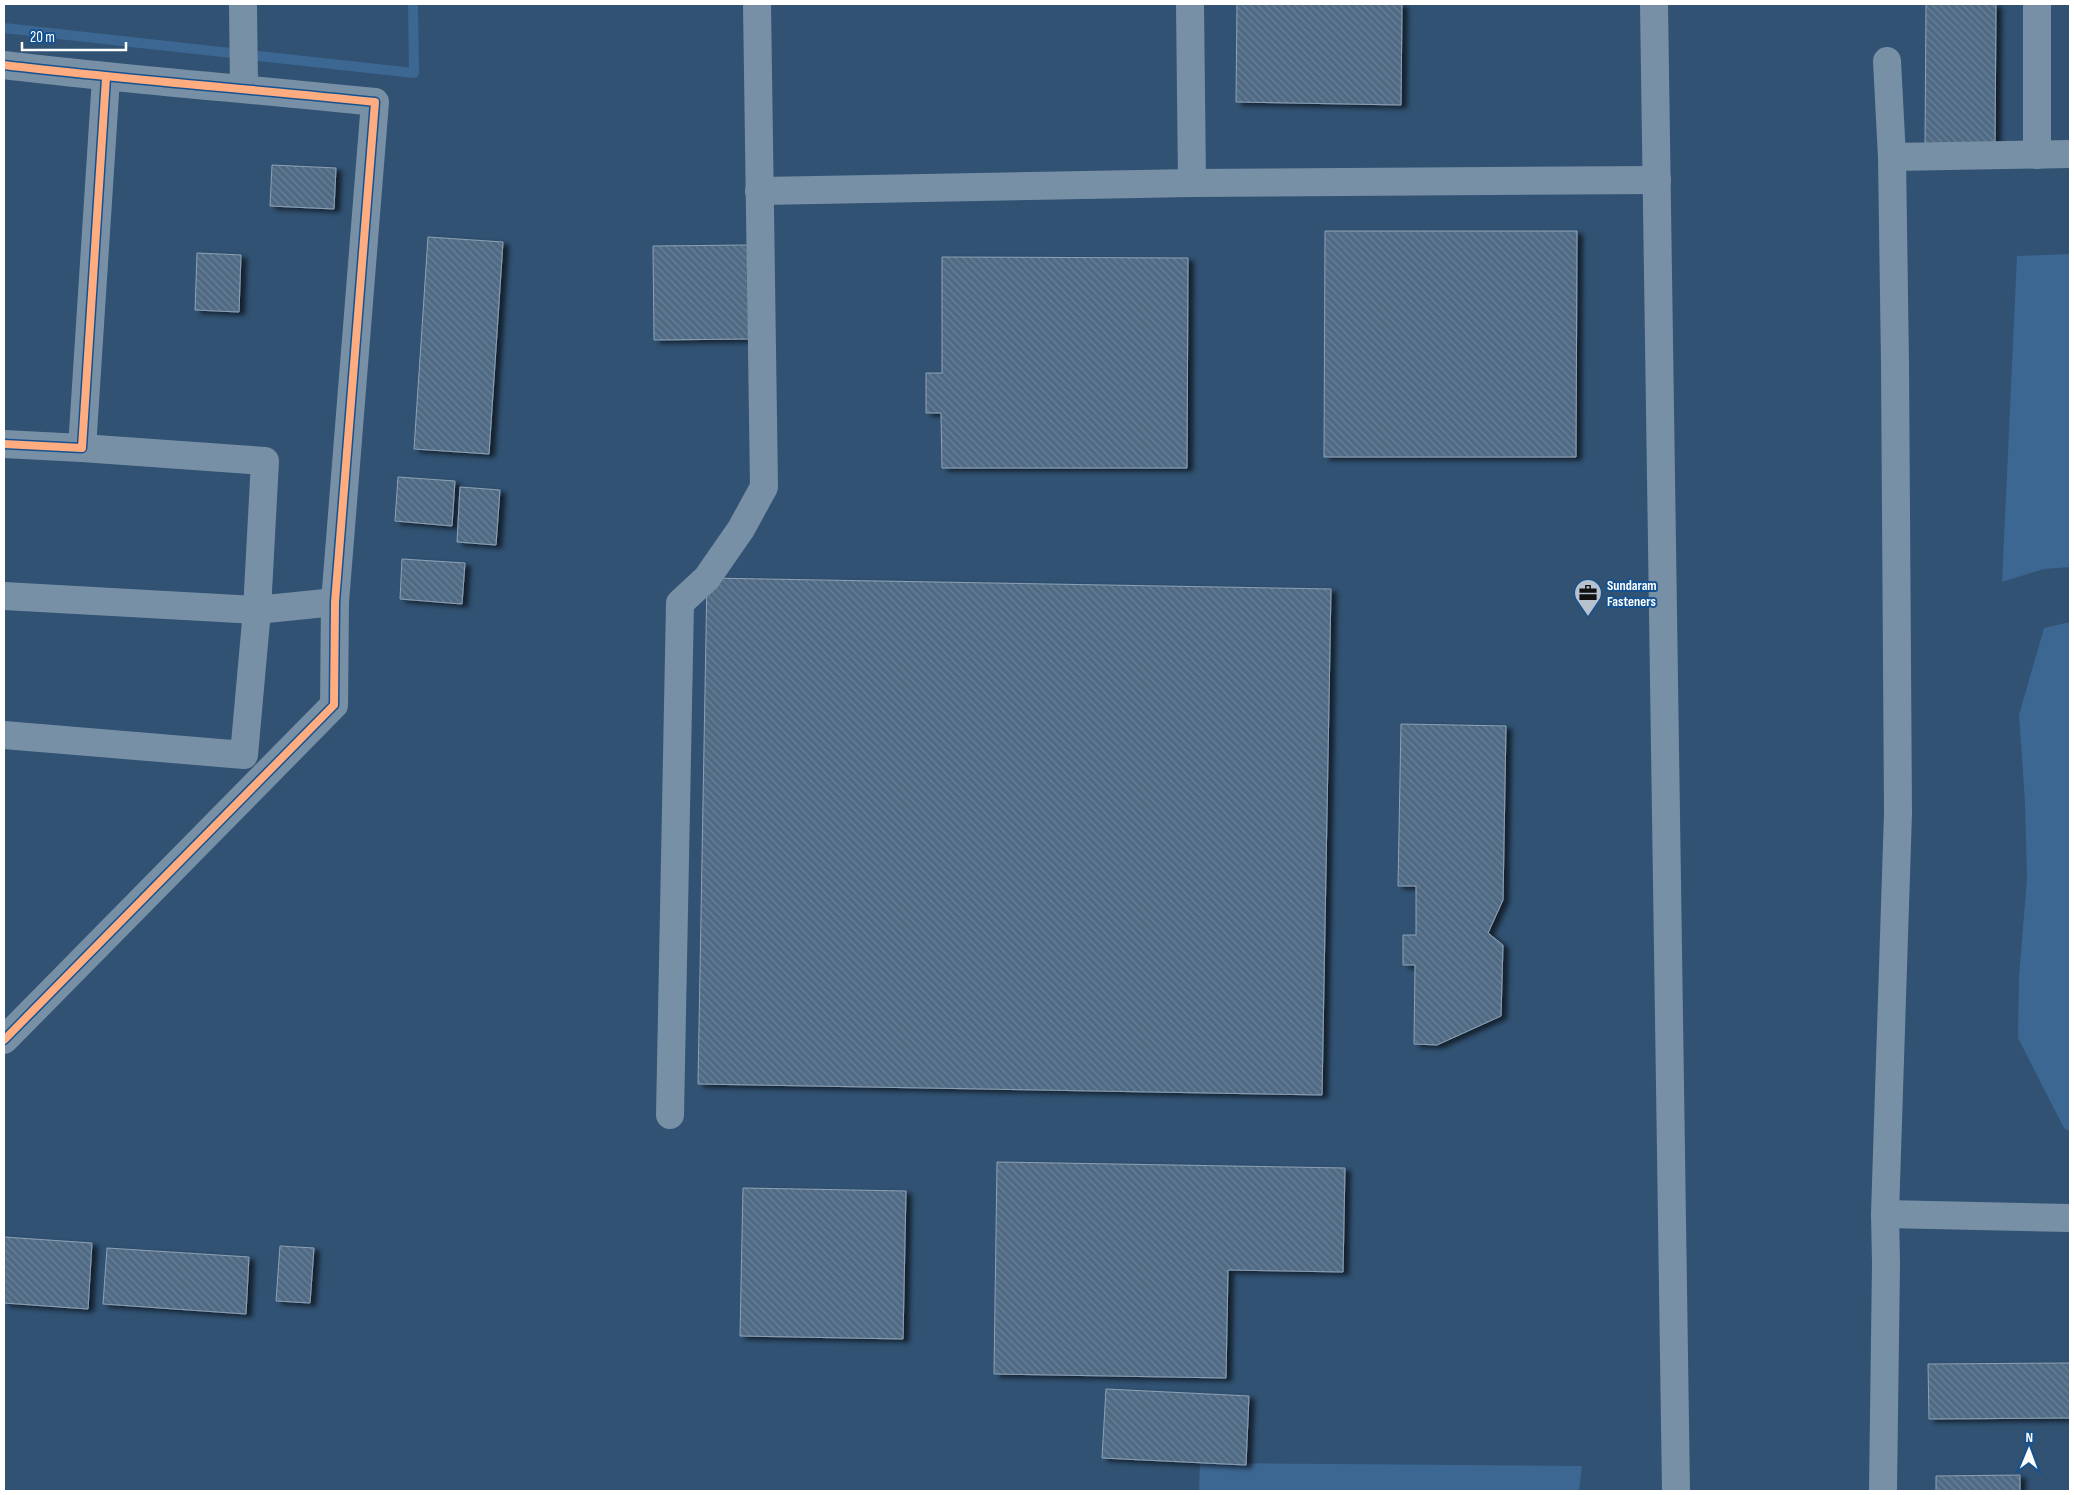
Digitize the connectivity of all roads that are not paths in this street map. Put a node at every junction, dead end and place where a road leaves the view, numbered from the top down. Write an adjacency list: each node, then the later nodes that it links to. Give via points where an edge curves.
1 (243, 4): 9 (street)
2 (757, 4): 15 (street)
3 (1190, 4): 14 (street)
4 (1654, 4): 13 (street)
5 (2037, 4): 11 (street)
6 (1887, 61): 12 (street)
7 (4, 65): 8 (street)
8 (106, 78): 9 (street); 17 (street)
9 (244, 88): 19 (street, via 375,102)
10 (2070, 154): 11 (street)
11 (2037, 155): 12 (street)
12 (1892, 157): 24 (street, via 1898,813)
13 (1657, 180): 14 (street); 26 (street)
14 (1192, 183): 15 (street)
15 (759, 191): 23 (street, via 764,488 741,529 707,578 680,603)
16 (4, 444): 17 (street)
17 (82, 448): 20 (street, via 265,461)
18 (4, 596): 20 (street)
19 (335, 602): 20 (street); 22 (street, via 334,704)
20 (257, 610): 21 (street, via 244,755)
21 (4, 735)
22 (4, 1040)
23 (670, 1115)
24 (1885, 1214): 25 (street); 27 (street)
25 (2070, 1218)
26 (1676, 1491)
27 (1883, 1491)

